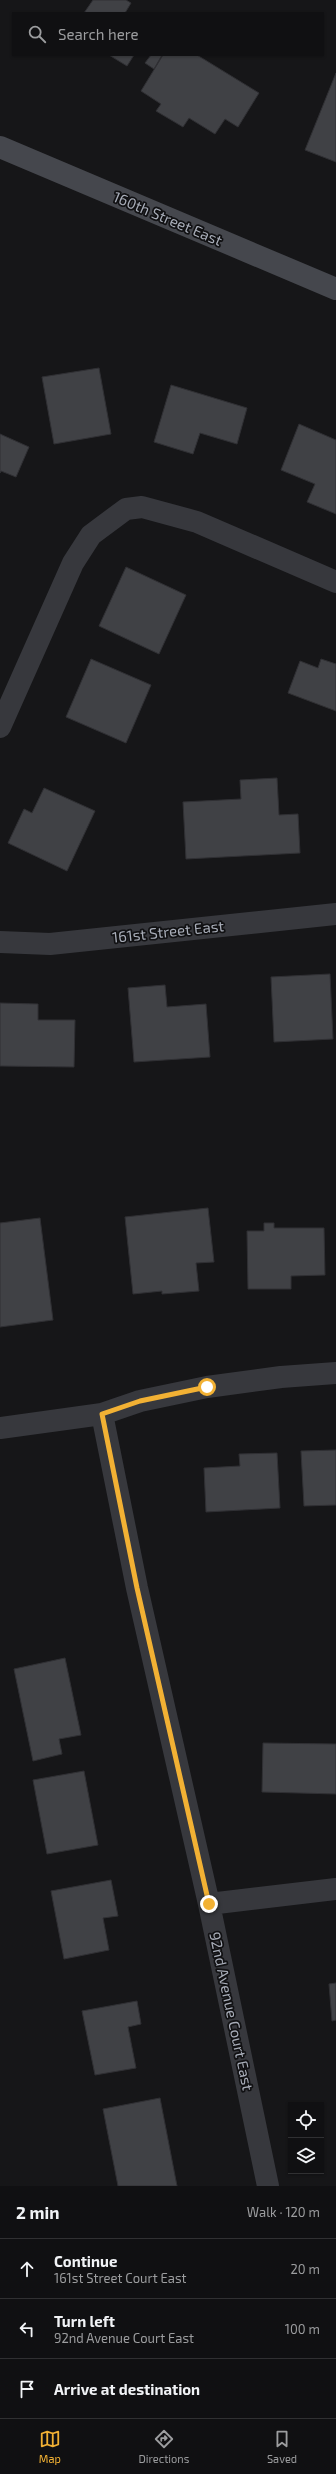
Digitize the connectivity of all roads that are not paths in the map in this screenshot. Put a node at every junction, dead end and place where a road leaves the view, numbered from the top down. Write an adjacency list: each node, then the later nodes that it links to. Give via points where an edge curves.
1 (0, 147): 2 (main road, 160th Street East)
2 (336, 289)
3 (336, 582): 4 (street, via 197,522 142,507 126,510 91,535 73,563)
4 (0, 727)
5 (336, 914): 6 (street, 161st Street East, via 50,944)
6 (0, 942)
7 (336, 1373): 8 (street, via 207,1387 140,1401)
8 (102, 1414): 9 (street); 11 (street, 92nd Avenue Court East, via 137,1588)
9 (0, 1428)
10 (336, 1889): 11 (street)
11 (209, 1904): 12 (street, 92nd Avenue Court East)
12 (268, 2186)

